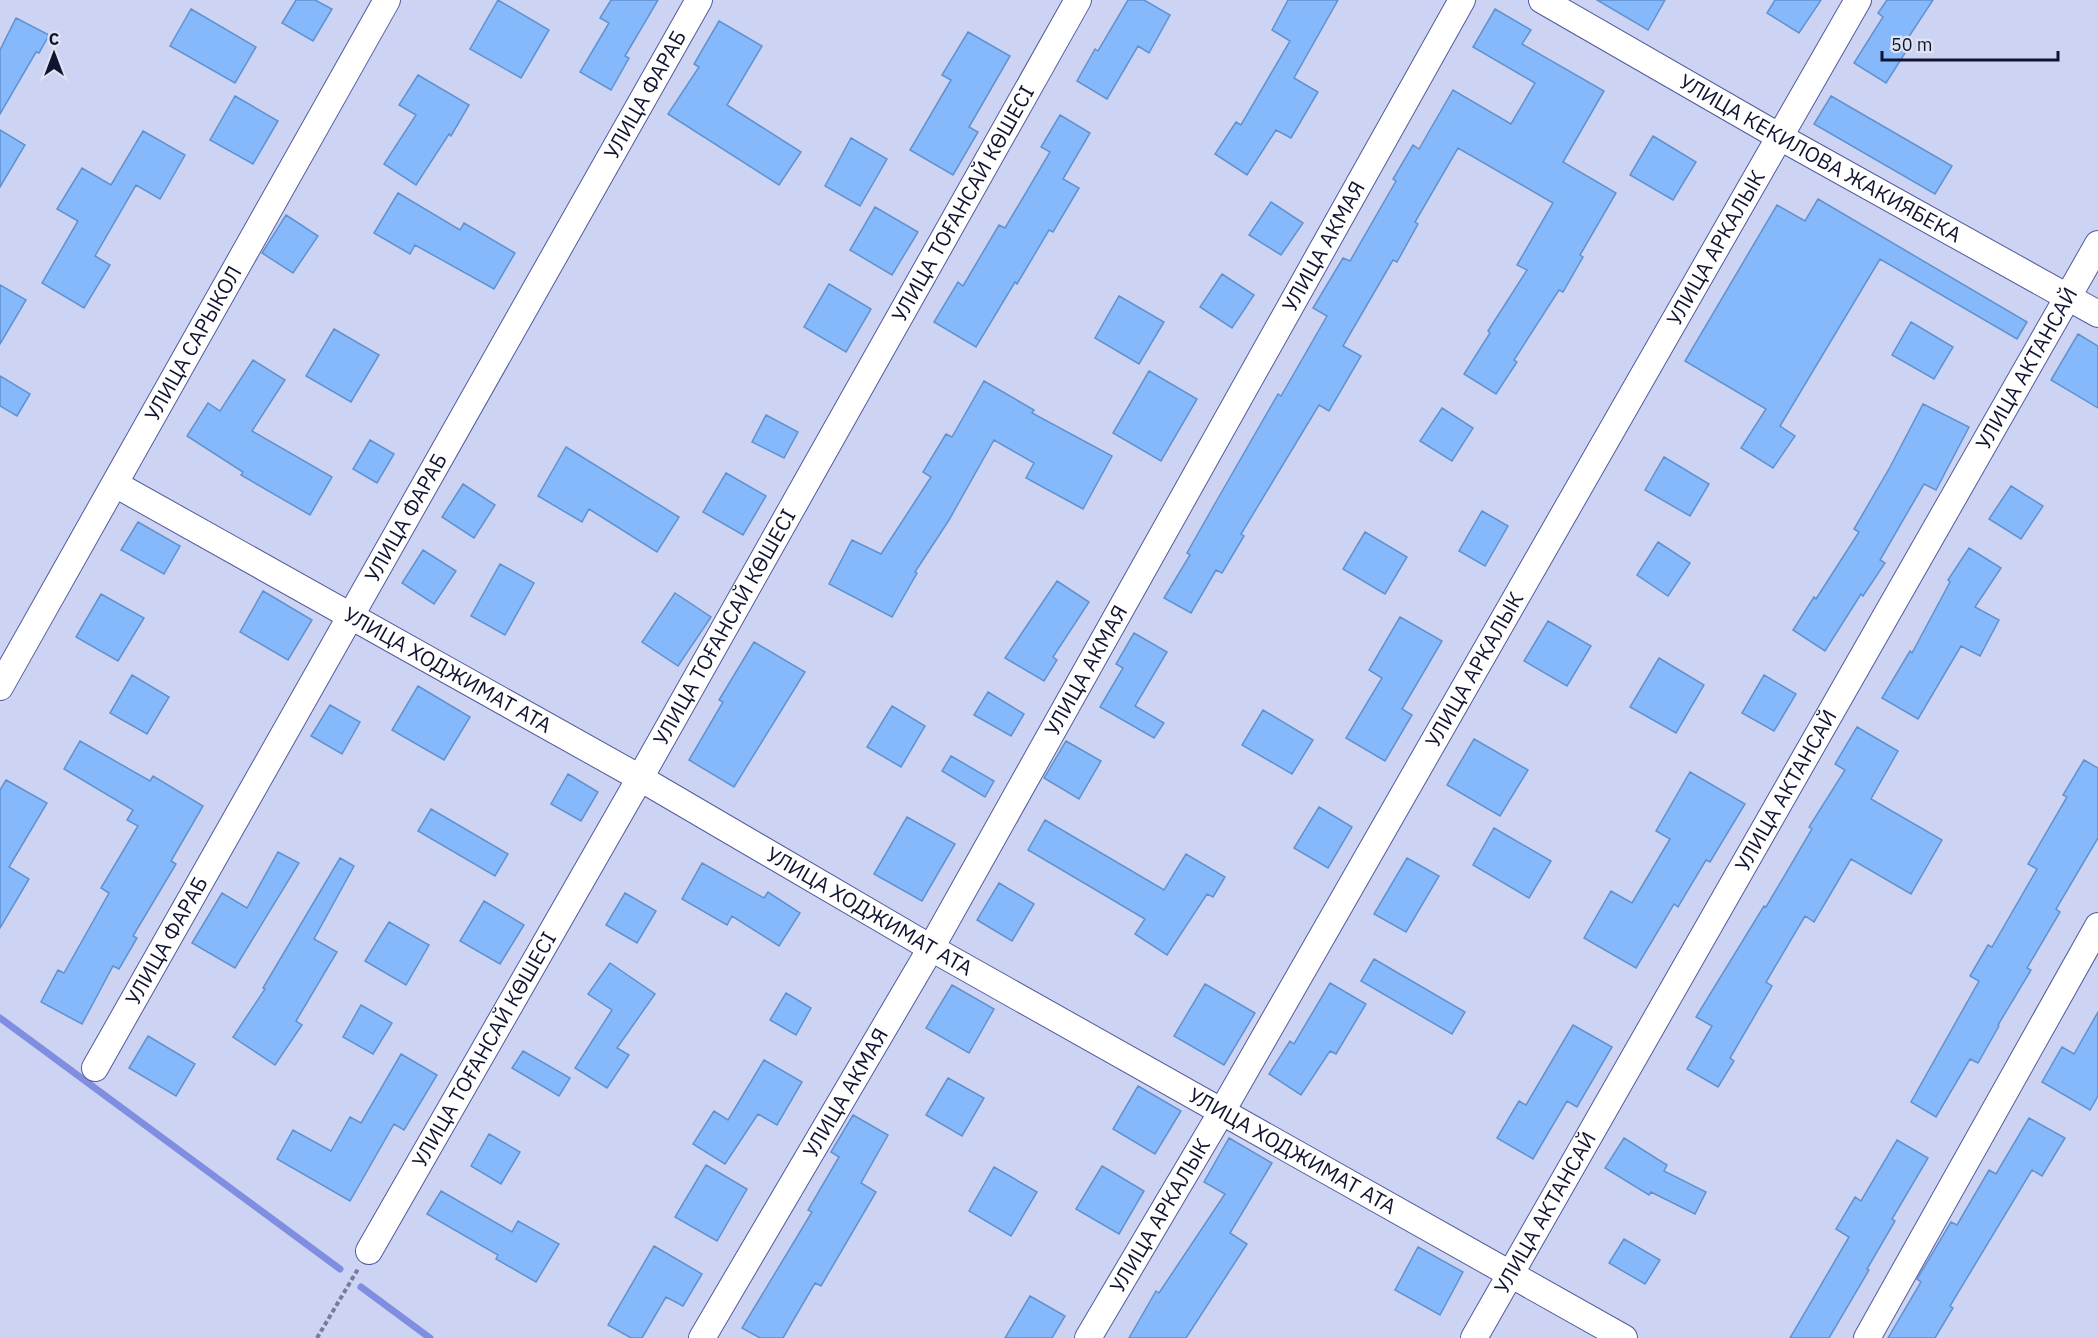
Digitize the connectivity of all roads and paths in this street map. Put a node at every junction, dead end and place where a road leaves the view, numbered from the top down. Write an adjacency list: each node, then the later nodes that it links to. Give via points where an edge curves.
1 (387, 0): 11 (street, УЛИЦА САРЫКОЛ)
2 (699, 0): 12 (street, УЛИЦА ФАРАБ)
3 (1078, 0): 14 (street, УЛИЦА ТОҒАНСАЙ КӨШЕСІ)
4 (1462, 0): 16 (street, УЛИЦА АКМАЯ)
5 (1542, 0): 7 (street, УЛИЦА КЕКИЛОВА ЖАКИЯБЕКА)
6 (1858, 0): 7 (street, УЛИЦА АРКАЛЫК)
7 (1780, 137): 9 (street, УЛИЦА КЕКИЛОВА ЖАКИЯБЕКА); 18 (street, УЛИЦА АРКАЛЫК)
8 (2098, 244): 9 (street, УЛИЦА АКТАНСАЙ)
9 (2068, 296): 10 (street, УЛИЦА КЕКИЛОВА ЖАКИЯБЕКА); 20 (street, УЛИЦА АКТАНСАЙ)
10 (2098, 314)
11 (114, 484): 12 (street, УЛИЦА ХОДЖИМАТ АТА); 13 (street, УЛИЦА САРЫКОЛ)
12 (351, 617): 14 (street, УЛИЦА ХОДЖИМАТ АТА); 17 (street, УЛИЦА ФАРАБ)
13 (0, 687)
14 (640, 778): 16 (street, УЛИЦА ХОДЖИМАТ АТА); 19 (street, УЛИЦА ТОҒАНСАЙ КӨШЕСІ)
15 (2098, 926): 26 (street)
16 (931, 948): 18 (street, УЛИЦА ХОДЖИМАТ АТА); 22 (street, УЛИЦА АКМАЯ)
17 (95, 1068)
18 (1221, 1113): 20 (street, УЛИЦА ХОДЖИМАТ АТА); 23 (street, УЛИЦА АРКАЛЫК)
19 (369, 1251): 21 (path)
20 (1510, 1274): 24 (street, УЛИЦА АКТАНСАЙ); 25 (street, УЛИЦА ХОДЖИМАТ АТА)
21 (317, 1338)
22 (702, 1338)
23 (1088, 1338)
24 (1474, 1338)
25 (1624, 1338)
26 (1868, 1338)

